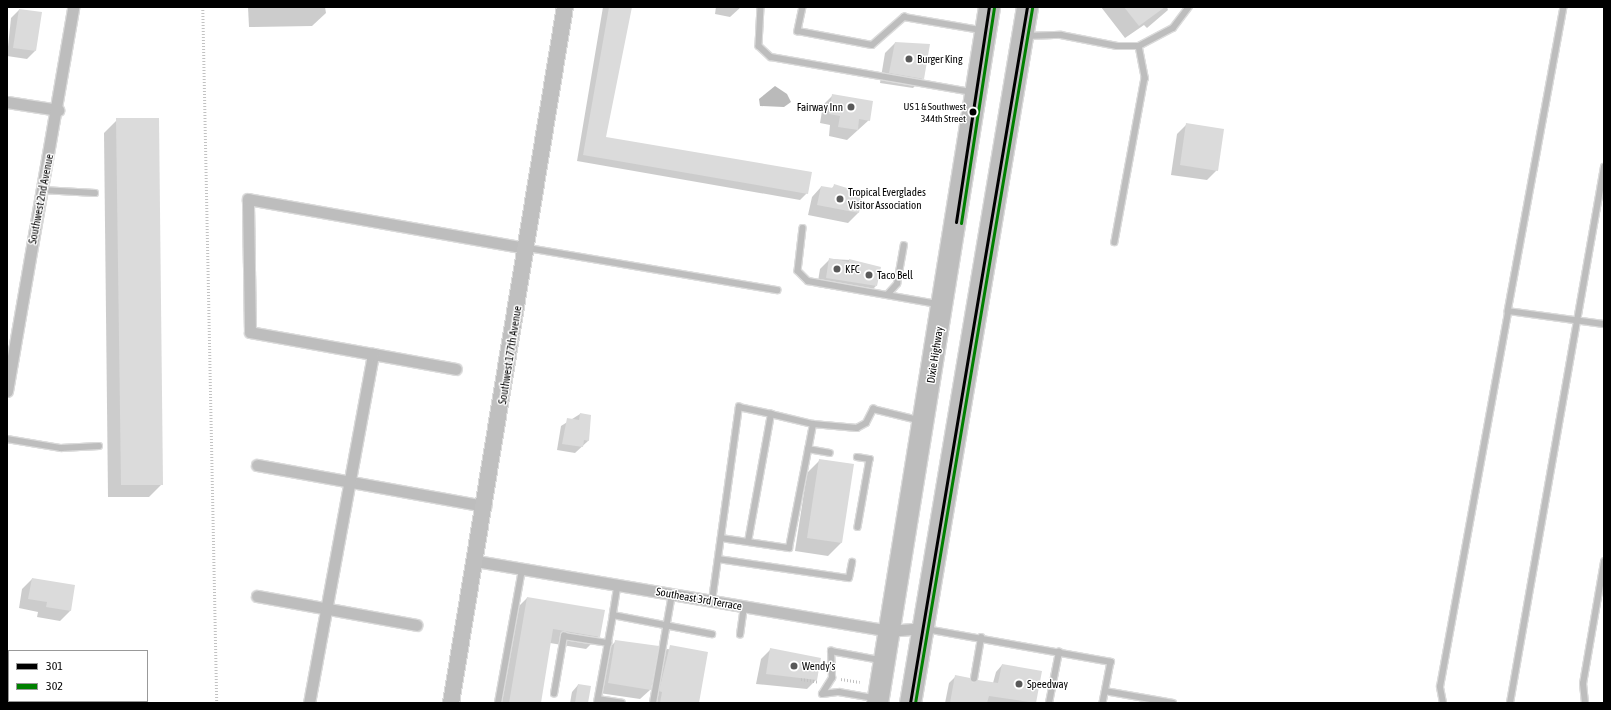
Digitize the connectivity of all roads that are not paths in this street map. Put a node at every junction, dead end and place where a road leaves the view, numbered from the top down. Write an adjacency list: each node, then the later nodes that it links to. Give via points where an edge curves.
1 (74, 7): 14 (street, Southwest 2nd Avenue)
2 (565, 7): 21 (main road, Southwest 177th Avenue)
3 (761, 7): 12 (lane, via 759,46 771,56)
4 (803, 7): 9 (lane, via 798,31 872,45 904,17)
5 (990, 7): 9 (highway, Dixie Highway)
6 (1027, 7): 10 (highway)
7 (1189, 7): 11 (lane, via 1173,28)
8 (1564, 7): 25 (lane)
9 (985, 31): 12 (highway, Dixie Highway)
10 (1022, 35): 11 (lane, via 1061,35 1117,46); 60 (highway)
11 (1139, 46): 19 (lane, via 1145,78)
12 (975, 92): 24 (highway, Dixie Highway)
13 (7, 102): 14 (street)
14 (58, 110): 16 (street, Southwest 2nd Avenue)
15 (1604, 167): 26 (lane)
16 (42, 190): 17 (lane); 28 (street, Southwest 2nd Avenue)
17 (95, 193)
18 (803, 228): 23 (lane, via 797,264 802,276 817,283)
19 (1115, 242)
20 (904, 246): 23 (lane, via 898,284)
21 (527, 248): 22 (lane); 29 (street, via 248,199 250,332); 42 (main road, Southwest 177th Avenue)
22 (777, 290)
23 (887, 295): 24 (lane)
24 (944, 305): 33 (highway, Dixie Highway)
25 (1508, 311): 26 (lane); 82 (lane, via 1440,687)
26 (1577, 320): 27 (lane); 83 (lane)
27 (1604, 324)
28 (10, 343): 31 (street, Southwest 2nd Avenue)
29 (373, 354): 30 (street); 41 (street)
30 (456, 369)
31 (7, 392)
32 (771, 414): 34 (lane); 44 (lane, via 739,407); 45 (lane)
33 (924, 422): 34 (lane, via 873,409 866,423 857,428); 61 (highway, Dixie Highway)
34 (813, 424): 37 (lane)
35 (7, 439): 36 (lane, via 60,448)
36 (99, 446)
37 (808, 449): 38 (lane); 45 (lane, via 789,548)
38 (830, 453)
39 (857, 457): 43 (lane, via 870,459)
40 (257, 465): 41 (street)
41 (348, 481): 42 (street); 56 (street)
42 (486, 506): 47 (main road, Southwest 177th Avenue)
43 (858, 527)
44 (720, 538): 45 (lane); 46 (lane)
45 (748, 542)
46 (718, 560): 48 (lane, via 849,578); 54 (lane)
47 (476, 561): 50 (street, Southeast 3rd Terrace); 74 (main road, Southwest 177th Avenue)
48 (852, 562)
49 (1604, 562): 84 (lane, via 1582,684)
50 (522, 568): 51 (street, Southeast 3rd Terrace); 75 (lane)
51 (618, 585): 52 (street, Southeast 3rd Terrace); 57 (lane)
52 (672, 594): 54 (street, Southeast 3rd Terrace); 58 (lane)
53 (257, 596): 56 (street)
54 (712, 601): 55 (street, Southeast 3rd Terrace)
55 (744, 607): 61 (street, Southeast 3rd Terrace); 63 (lane)
56 (325, 609): 59 (street); 73 (street)
57 (613, 615): 58 (lane); 65 (lane)
58 (667, 625): 62 (lane); 77 (lane)
59 (416, 626)
60 (922, 628): 61 (street, Southeast 3rd Terrace); 64 (lane); 78 (highway)
61 (889, 631): 67 (highway, Dixie Highway)
62 (712, 634)
63 (740, 634)
64 (981, 638): 66 (lane); 68 (lane)
65 (608, 643): 70 (lane, via 564,636); 71 (lane)
66 (1059, 652): 69 (lane, via 1111,662); 79 (lane)
67 (884, 661): 72 (highway, Dixie Highway); 72 (lane, via 830,651 832,678 822,694 839,692)
68 (974, 679)
69 (1105, 691): 80 (lane); 81 (lane)
70 (554, 694)
71 (598, 701): 76 (lane)
72 (878, 701)
73 (309, 703)
74 (451, 703)
75 (498, 703)
76 (622, 703)
77 (653, 703)
78 (910, 703)
79 (1049, 703)
80 (1103, 703)
81 (1173, 703)
82 (1443, 703)
83 (1510, 703)
84 (1585, 703)

